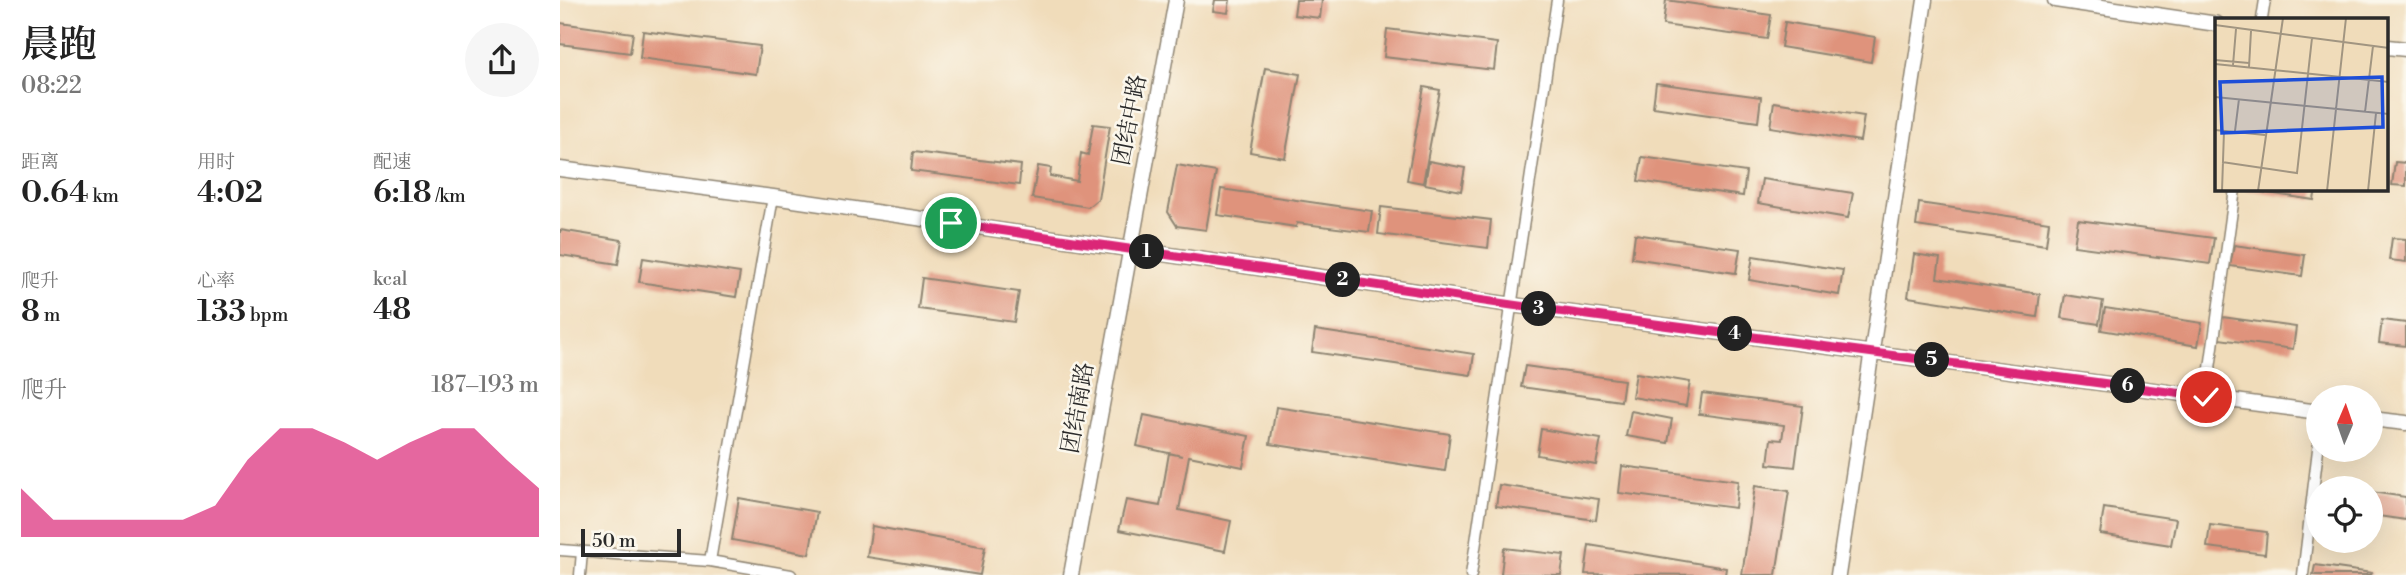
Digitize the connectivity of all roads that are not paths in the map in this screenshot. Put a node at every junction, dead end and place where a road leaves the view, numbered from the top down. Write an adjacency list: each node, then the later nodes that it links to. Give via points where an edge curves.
1 (1176, 0): 13 (main road, 团结中路)
2 (1557, 0): 14 (street)
3 (1924, 0): 15 (main road)
4 (2055, 0): 7 (main road)
5 (2265, 0): 6 (street)
6 (2262, 18)
7 (2215, 23)
8 (2388, 47): 9 (main road)
9 (2406, 49)
10 (560, 169): 12 (main road)
11 (2235, 191): 16 (street)
12 (773, 197): 13 (main road); 23 (street)
13 (1129, 249): 14 (main road); 26 (main road, 团结南路)
14 (1512, 305): 15 (main road); 27 (street)
15 (1871, 352): 16 (main road); 28 (main road)
16 (2206, 397): 17 (main road)
17 (2306, 410)
18 (2384, 421): 19 (main road)
19 (2406, 424)
20 (2316, 462): 29 (street)
21 (560, 550): 22 (street)
22 (582, 552): 23 (street); 24 (street)
23 (710, 561): 25 (street)
24 (580, 575)
25 (791, 575)
26 (1071, 575)
27 (1471, 575)
28 (1838, 575)
29 (2303, 575)

